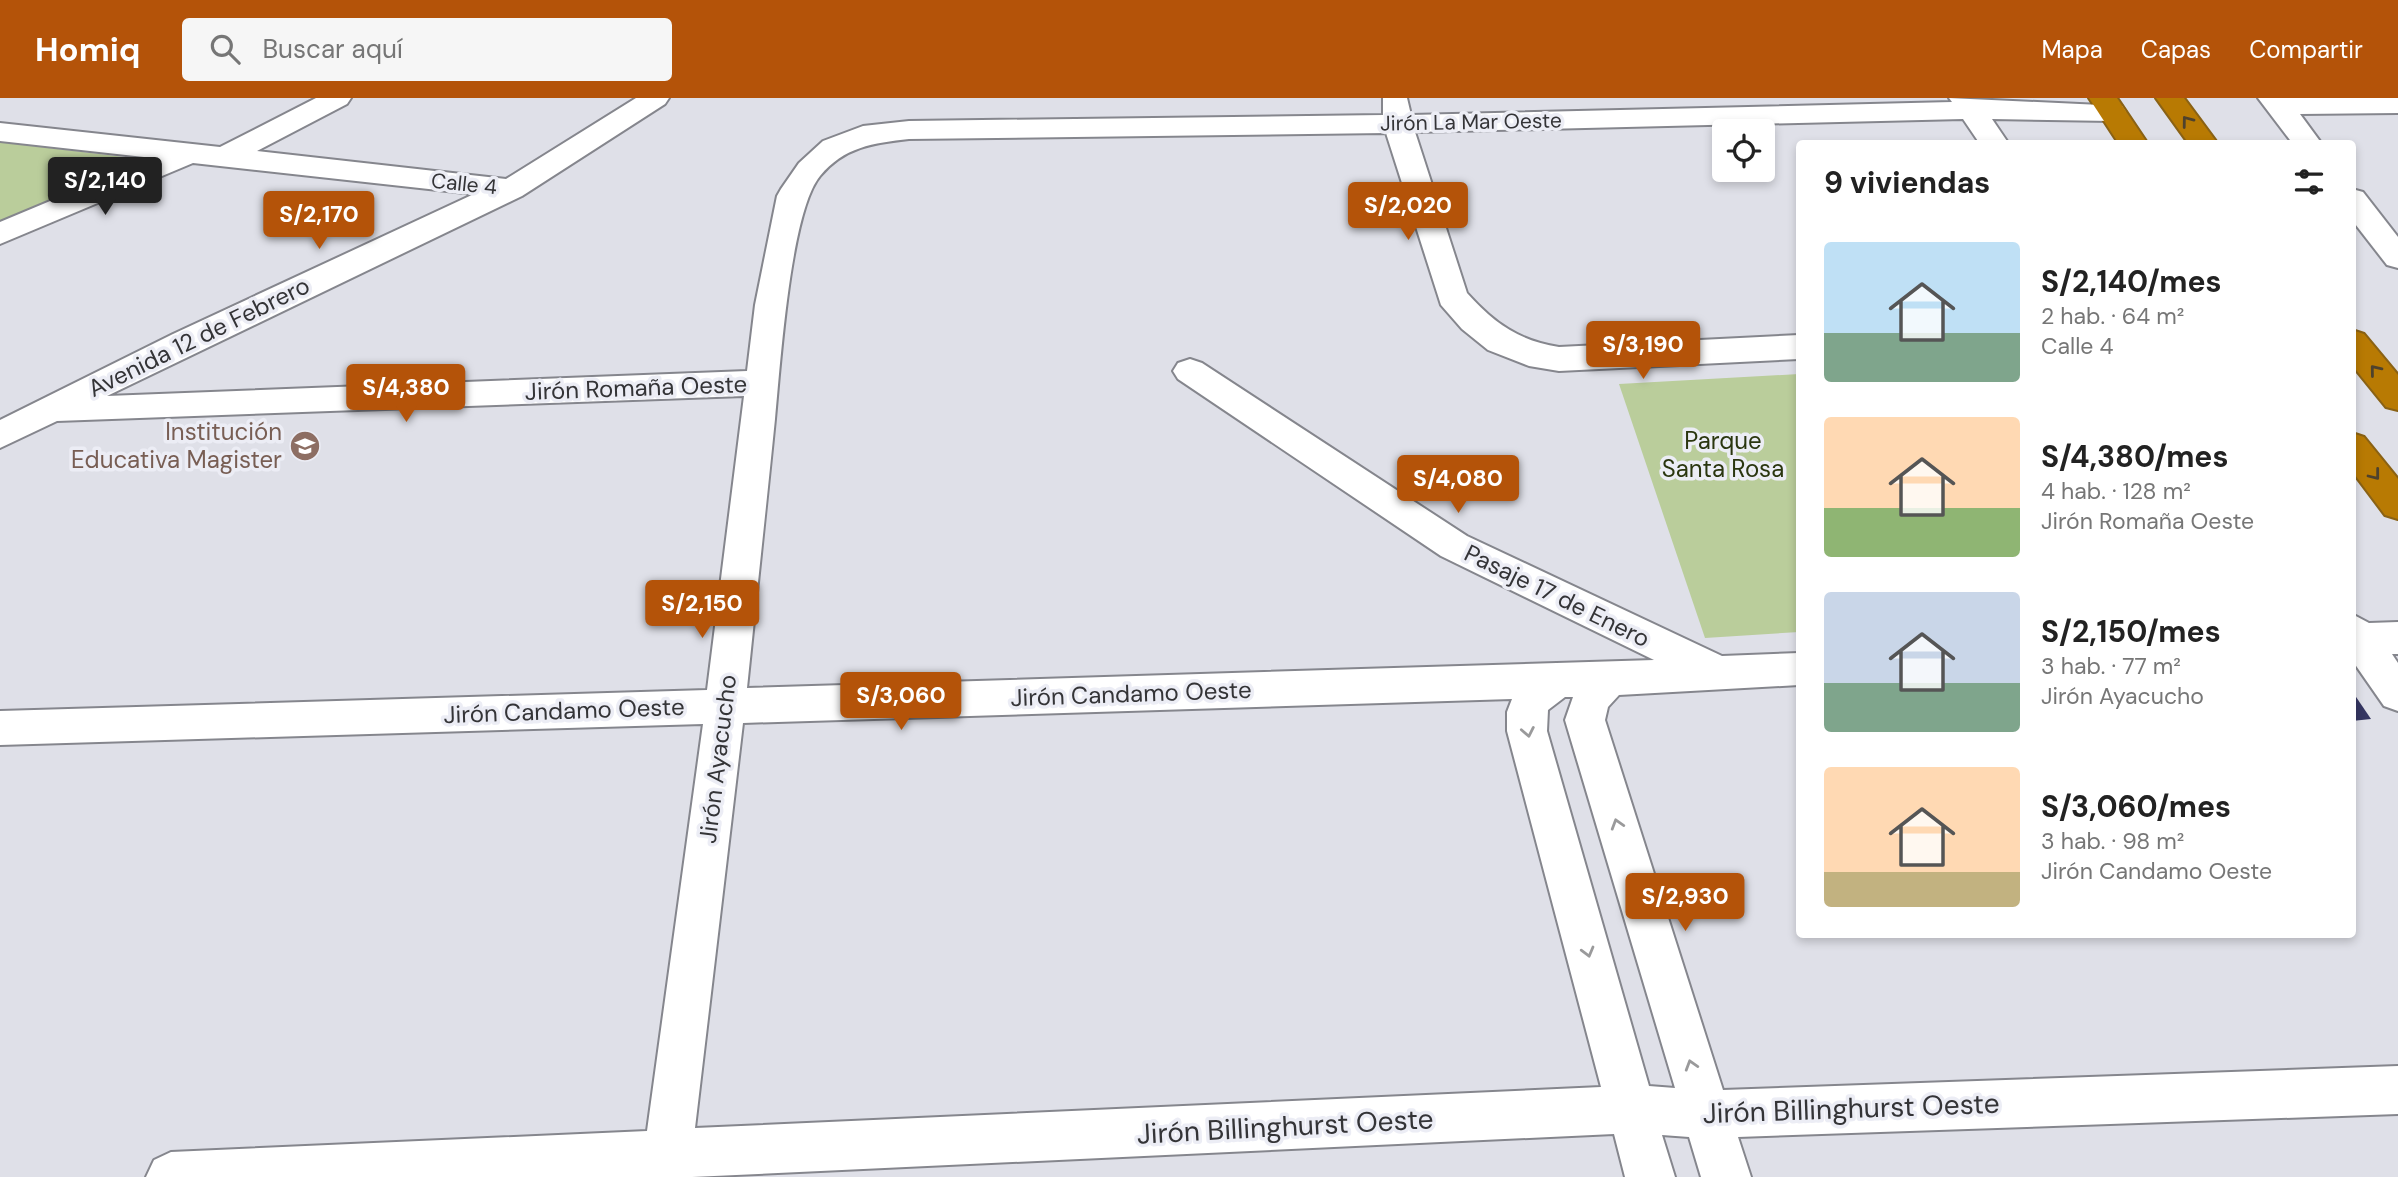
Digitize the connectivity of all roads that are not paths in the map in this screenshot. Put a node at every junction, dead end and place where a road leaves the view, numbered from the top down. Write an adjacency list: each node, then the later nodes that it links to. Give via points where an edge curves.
1 (337, 98): 16 (street)
2 (654, 98): 17 (street, Avenida 12 de Febrero)
3 (2170, 98): 12 (highway, one-way to 3)
4 (2276, 102): 6 (street); 13 (street)
5 (1967, 104): 7 (street, Jirón La Mar Oeste); 8 (street, Jirón La Mar Oeste); 10 (street)
6 (2398, 104)
7 (2107, 105): 11 (highway)
8 (1396, 111): 14 (street, Jirón La Mar Oeste, via 909,130 863,135); 21 (street, via 1452,297 1500,342 1529,354 1559,359)
9 (0, 132): 15 (street, Calle 4)
10 (1992, 140)
11 (2131, 140)
12 (2201, 140)
13 (2305, 140)
14 (833, 147): 24 (street, Jirón Ayacucho, via 809,170 792,196)
15 (191, 153): 16 (street, Calle 4); 19 (street)
16 (223, 157): 17 (street, Calle 4)
17 (511, 189): 26 (street, Avenida 12 de Febrero)
18 (2356, 205): 20 (street)
19 (0, 234)
20 (2398, 258)
21 (1796, 347)
22 (2356, 347): 25 (highway, one-way to 22)
23 (1190, 371): 34 (street, Pasaje 17 de Enero, via 1454,546)
24 (762, 383): 26 (street, Jirón Romaña Oeste); 38 (street, Jirón Ayacucho)
25 (2398, 398)
26 (48, 410): 27 (street, Avenida 12 de Febrero)
27 (0, 435)
28 (2356, 451): 29 (highway, one-way to 29)
29 (2398, 505)
30 (2356, 637): 32 (street)
31 (2356, 638): 37 (street)
32 (2398, 638)
33 (1796, 669): 34 (street, Jirón Candamo Oeste)
34 (1718, 673): 35 (street, Jirón Candamo Oeste)
35 (1611, 678): 36 (street, Jirón Candamo Oeste); 42 (street, one-way to 35, via 1585,720 1588,704)
36 (1559, 681): 38 (street, Jirón Candamo Oeste); 41 (street, one-way to 41, via 1536,694 1525,711 1527,731)
37 (2398, 694)
38 (725, 707): 39 (street, Jirón Candamo Oeste); 43 (street, Jirón Ayacucho)
39 (0, 728)
40 (2398, 1090): 42 (street, Jirón Billinghurst Oeste)
41 (1632, 1109): 42 (street, Jirón Billinghurst Oeste); 43 (street, Jirón Billinghurst Oeste); 45 (street)
42 (1707, 1114): 46 (street)
43 (666, 1167): 44 (street, Jirón Billinghurst Oeste)
44 (172, 1177)
45 (1650, 1177)
46 (1726, 1177)

